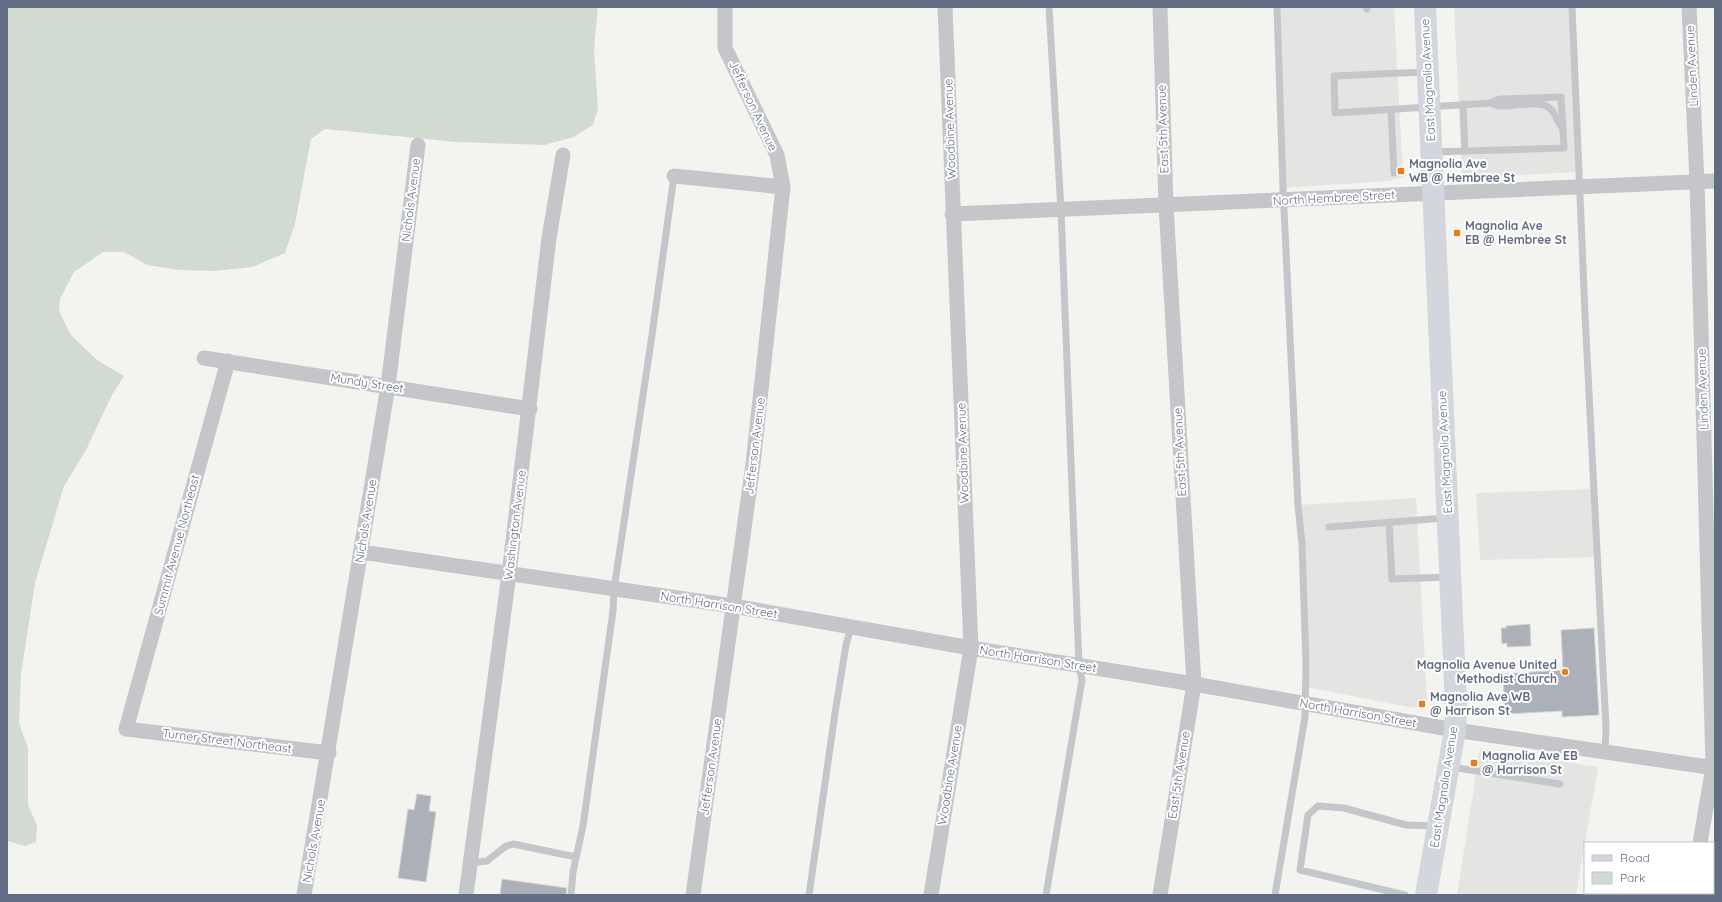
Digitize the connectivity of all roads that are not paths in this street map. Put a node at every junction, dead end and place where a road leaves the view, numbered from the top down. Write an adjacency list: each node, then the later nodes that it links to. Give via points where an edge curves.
1 (725, 7): 24 (street, Jefferson Avenue, via 725,48 776,155)
2 (945, 7): 29 (street, Woodbine Avenue)
3 (1049, 7): 28 (lane)
4 (1160, 7): 27 (street, East 5th Avenue)
5 (1277, 7): 26 (lane)
6 (1424, 7): 9 (main road, East Magnolia Avenue)
7 (1572, 7): 23 (lane)
8 (1689, 7): 22 (street, Linden Avenue)
9 (1427, 72): 12 (main road, East Magnolia Avenue); 13 (lane, via 1334,76 1335,113)
10 (1490, 102): 11 (lane); 14 (lane, via 1498,106 1547,106 1555,113 1558,123); 14 (lane, via 1499,99 1561,97)
11 (1463, 104): 12 (lane); 16 (lane)
12 (1430, 107): 13 (lane); 17 (main road, East Magnolia Avenue)
13 (1391, 110): 19 (lane)
14 (1563, 127): 16 (lane, via 1564,148)
15 (418, 146): 32 (street, Nichols Avenue)
16 (1465, 150): 17 (lane)
17 (1432, 152): 25 (main road, East Magnolia Avenue)
18 (563, 155): 33 (street, Washington Avenue, via 549,238)
19 (1394, 173)
20 (674, 176): 24 (street); 40 (lane)
21 (1715, 181): 22 (street, North Hembree Street)
22 (1697, 182): 23 (street, North Hembree Street); 52 (street, Linden Avenue)
23 (1580, 187): 25 (street, North Hembree Street); 49 (lane, via 1606,720)
24 (783, 188): 41 (street, Jefferson Avenue, via 753,464)
25 (1433, 194): 26 (street, North Hembree Street); 34 (main road, East Magnolia Avenue)
26 (1284, 200): 27 (street, North Hembree Street); 46 (lane, via 1302,544)
27 (1166, 205): 28 (street, North Hembree Street); 45 (street, East 5th Avenue)
28 (1061, 210): 29 (street, North Hembree Street); 44 (lane)
29 (952, 214): 43 (street, Woodbine Avenue)
30 (204, 358): 31 (street, Mundy Street)
31 (228, 361): 32 (street, Mundy Street); 47 (street, Summit Avenue Northeast)
32 (388, 386): 33 (street, Mundy Street); 37 (street, Nichols Avenue)
33 (530, 409): 38 (street, Washington Avenue)
34 (1448, 517): 35 (lane); 39 (main road, East Magnolia Avenue)
35 (1388, 522): 36 (lane); 39 (lane, via 1392,579)
36 (1329, 527)
37 (361, 552): 38 (street, North Harrison Street); 50 (street, Nichols Avenue)
38 (509, 574): 40 (street, North Harrison Street); 57 (street, Washington Avenue)
39 (1450, 577): 48 (main road, East Magnolia Avenue)
40 (614, 589): 41 (street, North Harrison Street); 56 (lane, via 583,826)
41 (733, 606): 42 (street, North Harrison Street); 61 (street, Jefferson Avenue)
42 (851, 627): 43 (street, North Harrison Street); 62 (lane, via 835,713)
43 (971, 648): 44 (street, North Harrison Street); 63 (street, Woodbine Avenue)
44 (1079, 665): 45 (street, North Harrison Street); 64 (lane, via 1082,680)
45 (1194, 684): 46 (street, North Harrison Street); 65 (street, East 5th Avenue)
46 (1305, 703): 48 (street, North Harrison Street); 66 (lane, via 1305,717)
47 (126, 729): 50 (street, Turner Street Northeast)
48 (1455, 730): 49 (street, North Harrison Street); 51 (main road, East Magnolia Avenue)
49 (1605, 752): 52 (street, North Harrison Street)
50 (329, 753): 58 (street, Nichols Avenue)
51 (1449, 767): 53 (lane); 54 (main road, East Magnolia Avenue)
52 (1714, 768): 55 (street, Linden Avenue)
53 (1560, 784)
54 (1438, 826): 67 (lane, via 1406,825 1344,808 1318,806 1308,815 1300,870); 68 (main road, East Magnolia Avenue)
55 (1700, 842)
56 (576, 857): 57 (lane, via 513,844 506,846 487,861); 60 (lane)
57 (470, 863): 59 (street, Washington Avenue)
58 (304, 895)
59 (466, 895)
60 (571, 895)
61 (692, 895)
62 (809, 895)
63 (930, 895)
64 (1046, 895)
65 (1160, 895)
66 (1275, 895)
67 (1405, 895)
68 (1426, 895)

